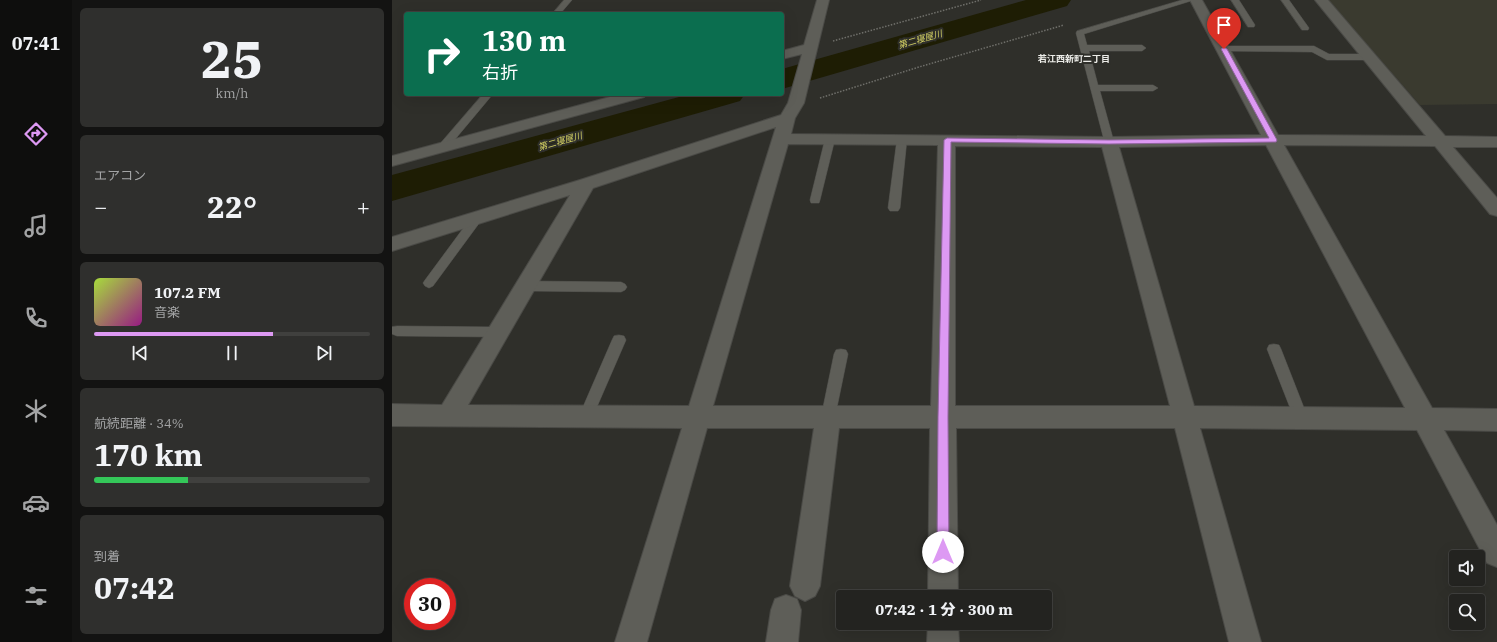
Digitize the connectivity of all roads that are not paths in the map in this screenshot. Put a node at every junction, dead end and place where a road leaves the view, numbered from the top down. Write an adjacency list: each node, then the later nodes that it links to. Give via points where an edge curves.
1 (568, 0): 8 (lane)
2 (823, 0): 14 (street)
3 (1190, 0): 11 (lane, via 1080,33)
4 (1196, 0): 13 (street)
5 (1235, 0): 9 (lane)
6 (1285, 0): 10 (lane)
7 (1321, 0): 16 (street)
8 (558, 12)
9 (1251, 25)
10 (1305, 28)
11 (1084, 48): 12 (lane); 17 (lane)
12 (1142, 48)
13 (1224, 49): 16 (lane, via 1314,50 1327,57); 26 (street)
14 (809, 50): 15 (street); 21 (street)
15 (784, 55)
16 (1368, 57): 27 (street)
17 (1095, 88): 18 (lane); 28 (lane)
18 (1153, 88)
19 (486, 96): 30 (lane)
20 (632, 96): 30 (street)
21 (794, 106): 22 (street); 32 (street)
22 (781, 139): 23 (street); 49 (street)
23 (830, 139): 24 (street); 33 (lane)
24 (902, 140): 25 (street); 34 (lane)
25 (947, 140): 28 (street); 51 (street)
26 (1274, 140): 27 (street); 28 (street); 54 (street)
27 (1439, 141): 29 (street); 35 (street)
28 (1109, 142): 52 (street)
29 (1497, 142)
30 (443, 147): 31 (street)
31 (392, 161)
32 (586, 184): 36 (street); 39 (street)
33 (815, 200)
34 (894, 208)
35 (1497, 210)
36 (477, 218): 37 (street); 38 (lane)
37 (392, 244)
38 (429, 283)
39 (526, 286): 40 (lane); 42 (street)
40 (621, 286)
41 (397, 331): 42 (lane)
42 (498, 332): 47 (street)
43 (619, 340): 48 (lane)
44 (1274, 349): 53 (lane)
45 (841, 354): 50 (lane)
46 (392, 415): 47 (street)
47 (449, 415): 48 (street)
48 (586, 416): 49 (street)
49 (698, 417): 50 (street); 61 (street)
50 (828, 417): 51 (street); 57 (street)
51 (943, 417): 52 (street); 58 (street)
52 (1185, 417): 53 (street); 64 (street)
53 (1301, 418): 54 (street)
54 (1425, 420): 55 (street); 56 (street)
55 (1497, 420)
56 (1497, 553)
57 (805, 586)
58 (943, 590)
59 (786, 610): 62 (street)
60 (943, 630): 63 (street)
61 (631, 642)
62 (782, 642)
63 (943, 642)
64 (1245, 642)

